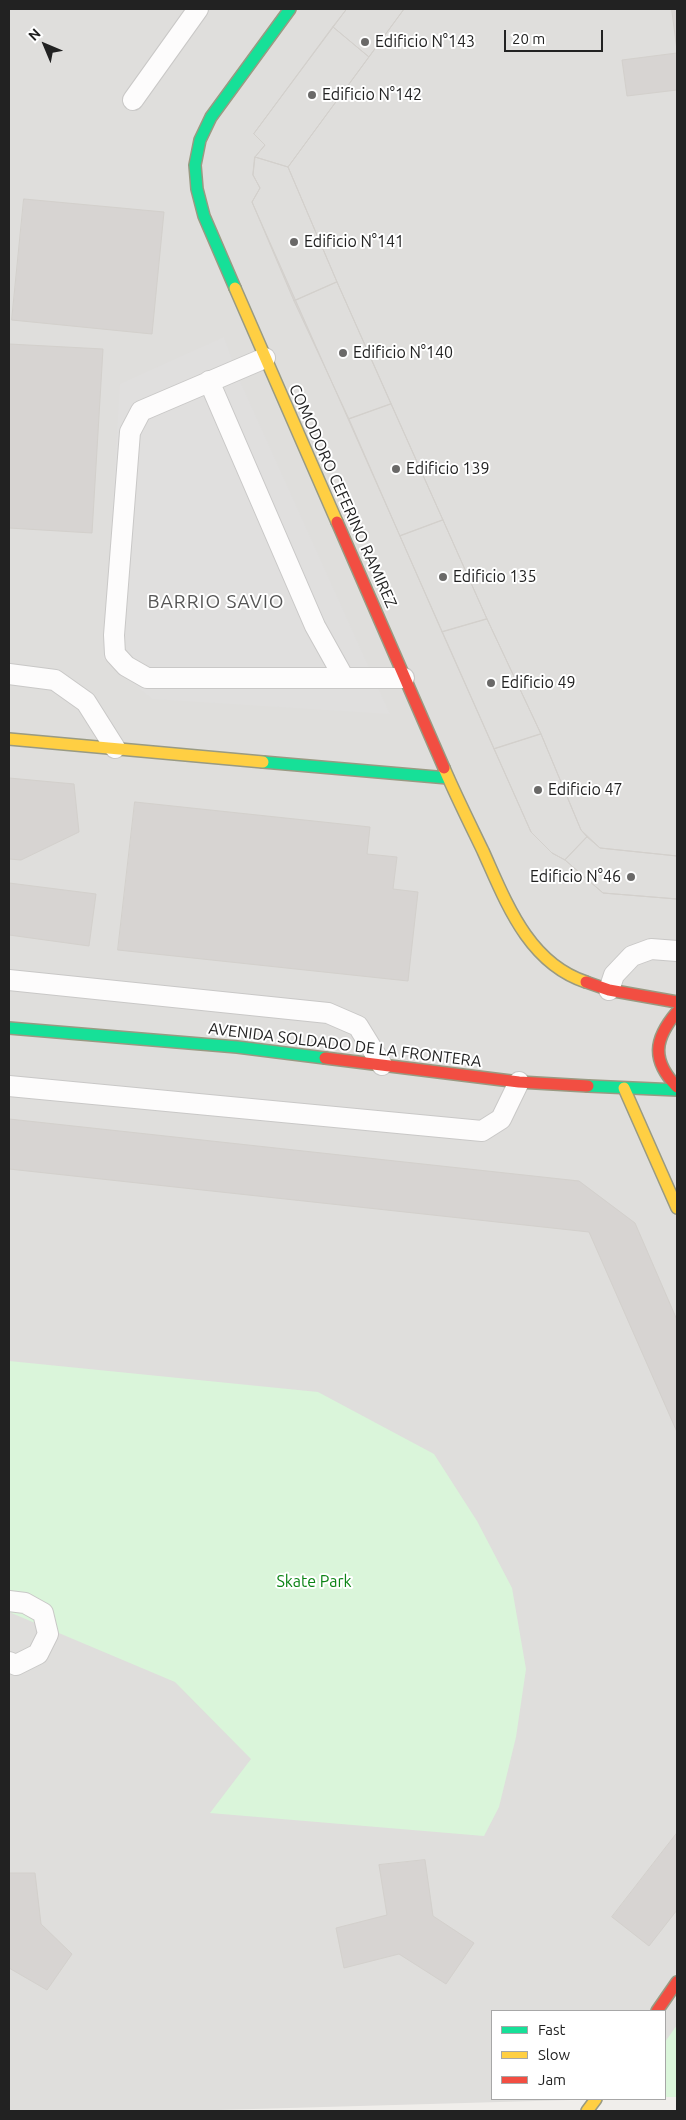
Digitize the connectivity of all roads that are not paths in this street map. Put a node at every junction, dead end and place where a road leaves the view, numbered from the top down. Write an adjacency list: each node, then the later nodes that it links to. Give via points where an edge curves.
1 (198, 9): 3 (lane)
2 (290, 9): 4 (street, COMODORO CEFERINO RAMIREZ, via 211,117 200,140 195,165 204,216)
3 (133, 100)
4 (265, 358): 5 (lane); 8 (street, COMODORO CEFERINO RAMIREZ)
5 (209, 382): 7 (lane, via 315,626); 7 (lane, via 141,411 130,432 115,654 126,666 147,678)
6 (9, 674): 10 (lane, via 55,680 86,702)
7 (344, 678): 8 (lane)
8 (404, 678): 11 (street, COMODORO CEFERINO RAMIREZ)
9 (9, 739): 10 (street)
10 (115, 748): 11 (street)
11 (448, 778): 14 (street, COMODORO CEFERINO RAMIREZ, via 515,920 532,944 555,966 582,981)
12 (677, 951): 14 (lane, via 651,949 632,956 614,975)
13 (9, 980): 18 (lane, via 328,1013 358,1026)
14 (609, 990): 15 (street)
15 (677, 1002)
16 (677, 1012): 22 (street, via 665,1025 658,1043 659,1062 667,1079)
17 (9, 1028): 18 (street, AVENIDA SOLDADO DE LA FRONTERA, via 237,1047)
18 (382, 1066): 19 (street, AVENIDA SOLDADO DE LA FRONTERA)
19 (520, 1082): 20 (lane, via 501,1119 482,1131); 21 (street, AVENIDA SOLDADO DE LA FRONTERA)
20 (9, 1086)
21 (624, 1088): 22 (street, AVENIDA SOLDADO DE LA FRONTERA); 23 (street)
22 (677, 1089)
23 (677, 1208)
24 (9, 1601): 25 (lane, via 25,1603 43,1613 48,1634 38,1654 16,1665)
25 (9, 1662)
26 (677, 1982): 27 (street)
27 (658, 2010)
28 (595, 2100): 29 (street)
29 (587, 2111)

